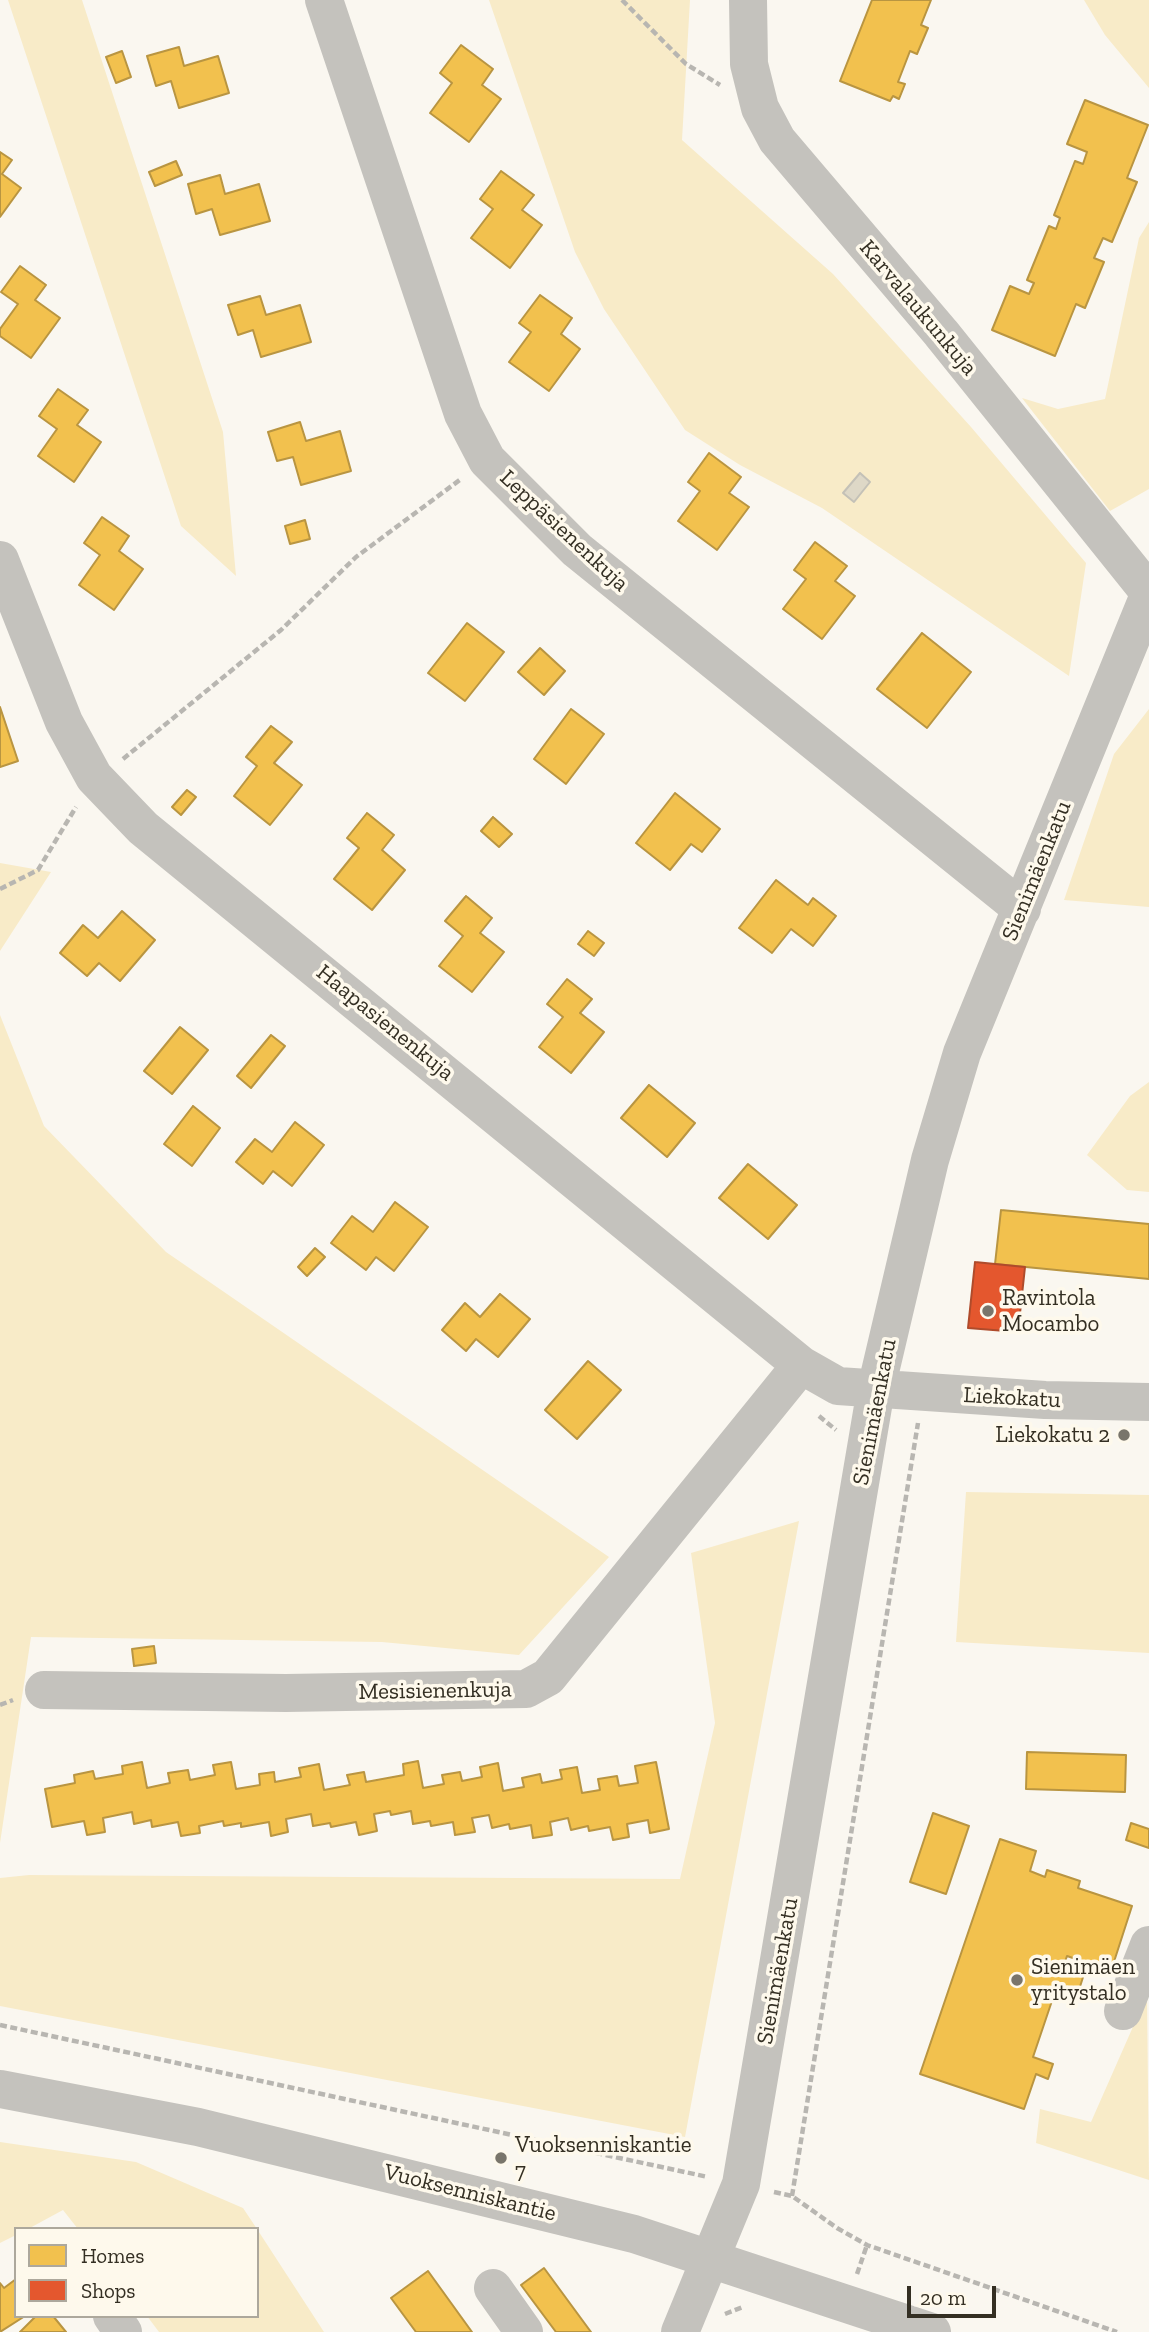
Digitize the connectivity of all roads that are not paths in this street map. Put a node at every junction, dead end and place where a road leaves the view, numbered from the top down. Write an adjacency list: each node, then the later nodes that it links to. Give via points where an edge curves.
1 (324, 0): 5 (street, Leppäsienenkuja, via 463,414 487,460 577,550)
2 (748, 0): 4 (street, Karvalaukunkuja, via 749,64 760,108 777,140 941,333)
3 (0, 559): 6 (street, Haapasienenkuja, via 64,722 96,778 143,828)
4 (1149, 593): 5 (street, Sienimäenkatu)
5 (1022, 909): 7 (street, Sienimäenkatu, via 962,1054 930,1160)
6 (801, 1365): 7 (street, Haapasienenkuja, via 838,1386); 9 (street, Mesisienenkuja, via 548,1677 526,1689 286,1693)
7 (876, 1389): 8 (street, Liekokatu); 13 (street, Sienimäenkatu, via 741,2184)
8 (1149, 1402)
9 (44, 1690)
10 (1149, 1945): 11 (street)
11 (1122, 2011)
12 (0, 2089): 13 (street, Vuoksenniskantie, via 198,2127 416,2179 634,2234)
13 (709, 2259): 16 (street, Sienimäenkatu); 17 (street, Vuoksenniskantie)
14 (494, 2288): 15 (street)
15 (524, 2332)
16 (680, 2332)
17 (932, 2332)

